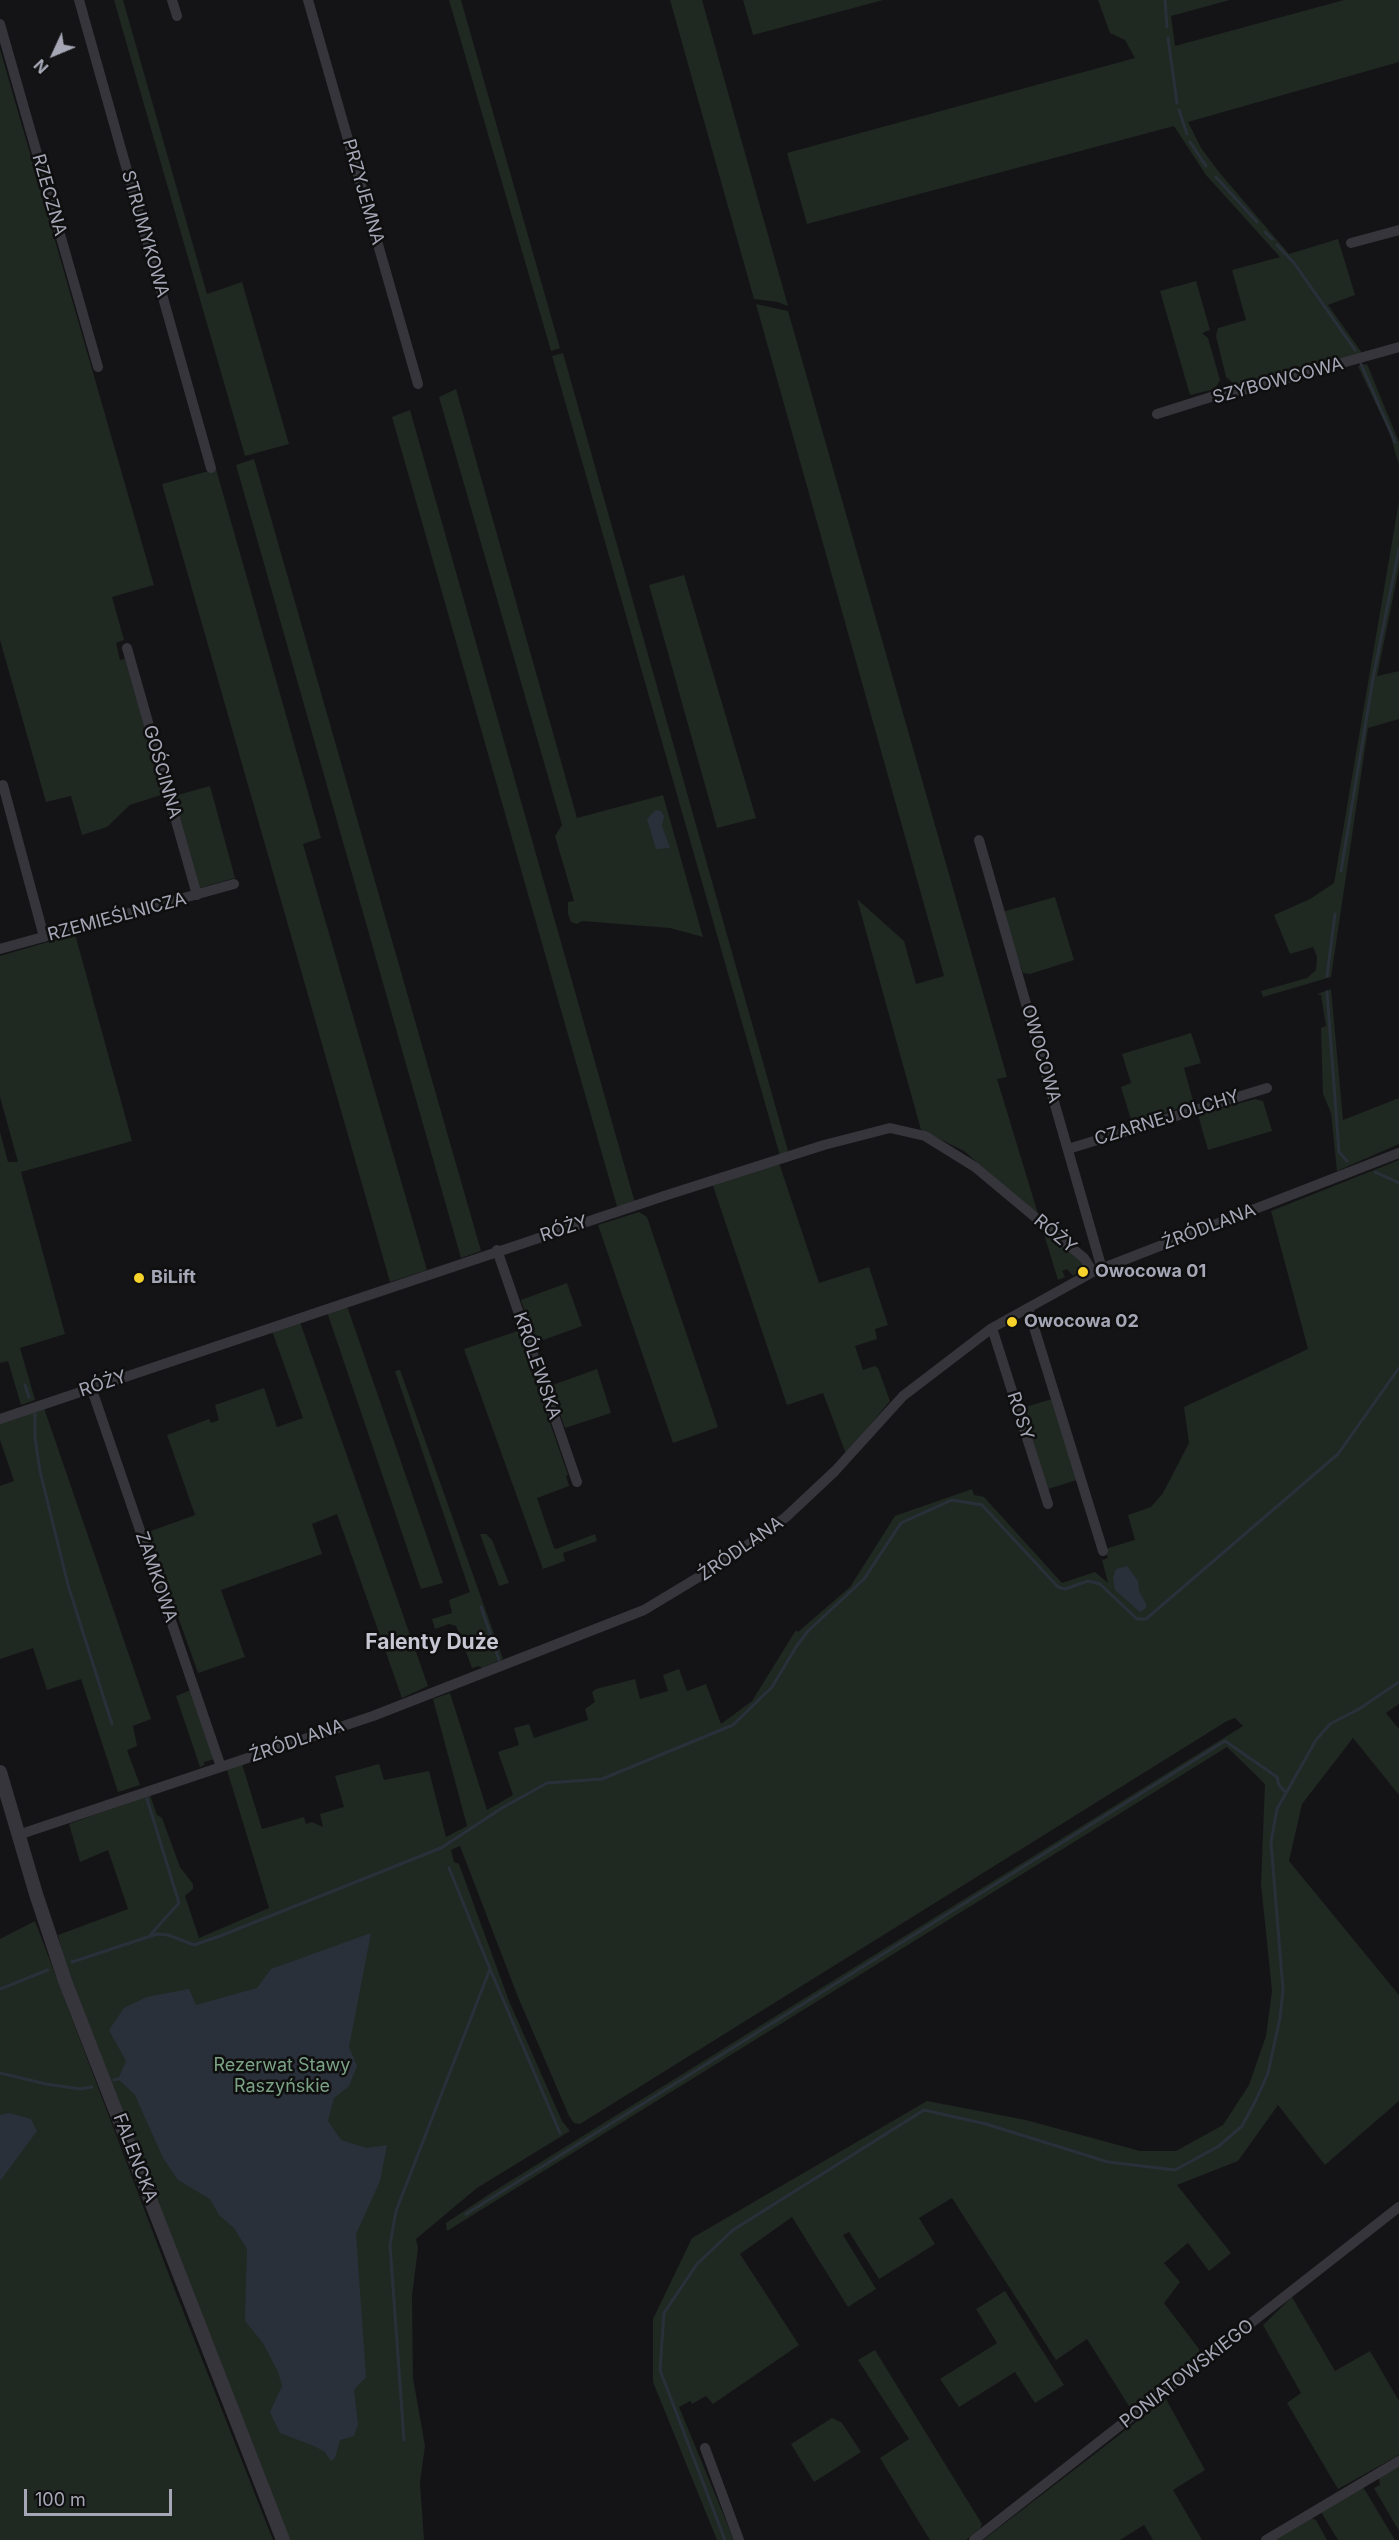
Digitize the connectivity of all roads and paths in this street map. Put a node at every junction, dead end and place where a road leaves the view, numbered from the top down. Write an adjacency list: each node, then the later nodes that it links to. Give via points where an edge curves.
1 (79, 0): 12 (street, STRUMYKOWA)
2 (172, 0): 4 (street)
3 (308, 0): 10 (street, PRZYJEMNA)
4 (177, 16)
5 (0, 24): 9 (street, RZECZNA)
6 (1399, 230): 7 (street)
7 (1352, 243)
8 (1399, 347): 11 (street, SZYBOWCOWA)
9 (98, 367)
10 (418, 384)
11 (1156, 414)
12 (211, 468)
13 (127, 648): 17 (street, GOŚCINNA)
14 (3, 785): 18 (street)
15 (979, 840): 21 (street, OWOCOWA)
16 (234, 884): 17 (street, RZEMIEŚLNICZA)
17 (197, 895): 18 (street, RZEMIEŚLNICZA)
18 (45, 937): 19 (street, RZEMIEŚLNICZA)
19 (0, 949)
20 (1267, 1088): 21 (street, CZARNEJ OLCHY)
21 (1068, 1149): 24 (street, OWOCOWA)
22 (1399, 1153): 24 (street, ŹRÓDLANA)
23 (497, 1251): 24 (street, RÓŻY, via 824,1145 890,1128 925,1136 975,1167); 27 (street, RÓŻY); 29 (street, KRÓLEWSKA)
24 (1098, 1270): 25 (street, ŹRÓDLANA)
25 (1028, 1308): 26 (street, ŹRÓDLANA); 31 (street)
26 (992, 1328): 30 (street, ROSY); 32 (street, ŹRÓDLANA, via 903,1396 790,1514 677,1592 623,1620 465,1681)
27 (91, 1387): 28 (street, RÓŻY); 32 (street, ZAMKOWA)
28 (0, 1419)
29 (577, 1482)
30 (1048, 1504)
31 (1102, 1551)
32 (221, 1767): 34 (street, ŹRÓDLANA)
33 (0, 1772): 34 (street, FALENCKA)
34 (18, 1835): 38 (street, FALENCKA, via 65,1981)
35 (1399, 2207): 40 (street, PONIATOWSKIEGO)
36 (705, 2448): 39 (street)
37 (1399, 2461): 41 (street)
38 (283, 2540)
39 (739, 2540)
40 (974, 2540)
41 (1266, 2540)

